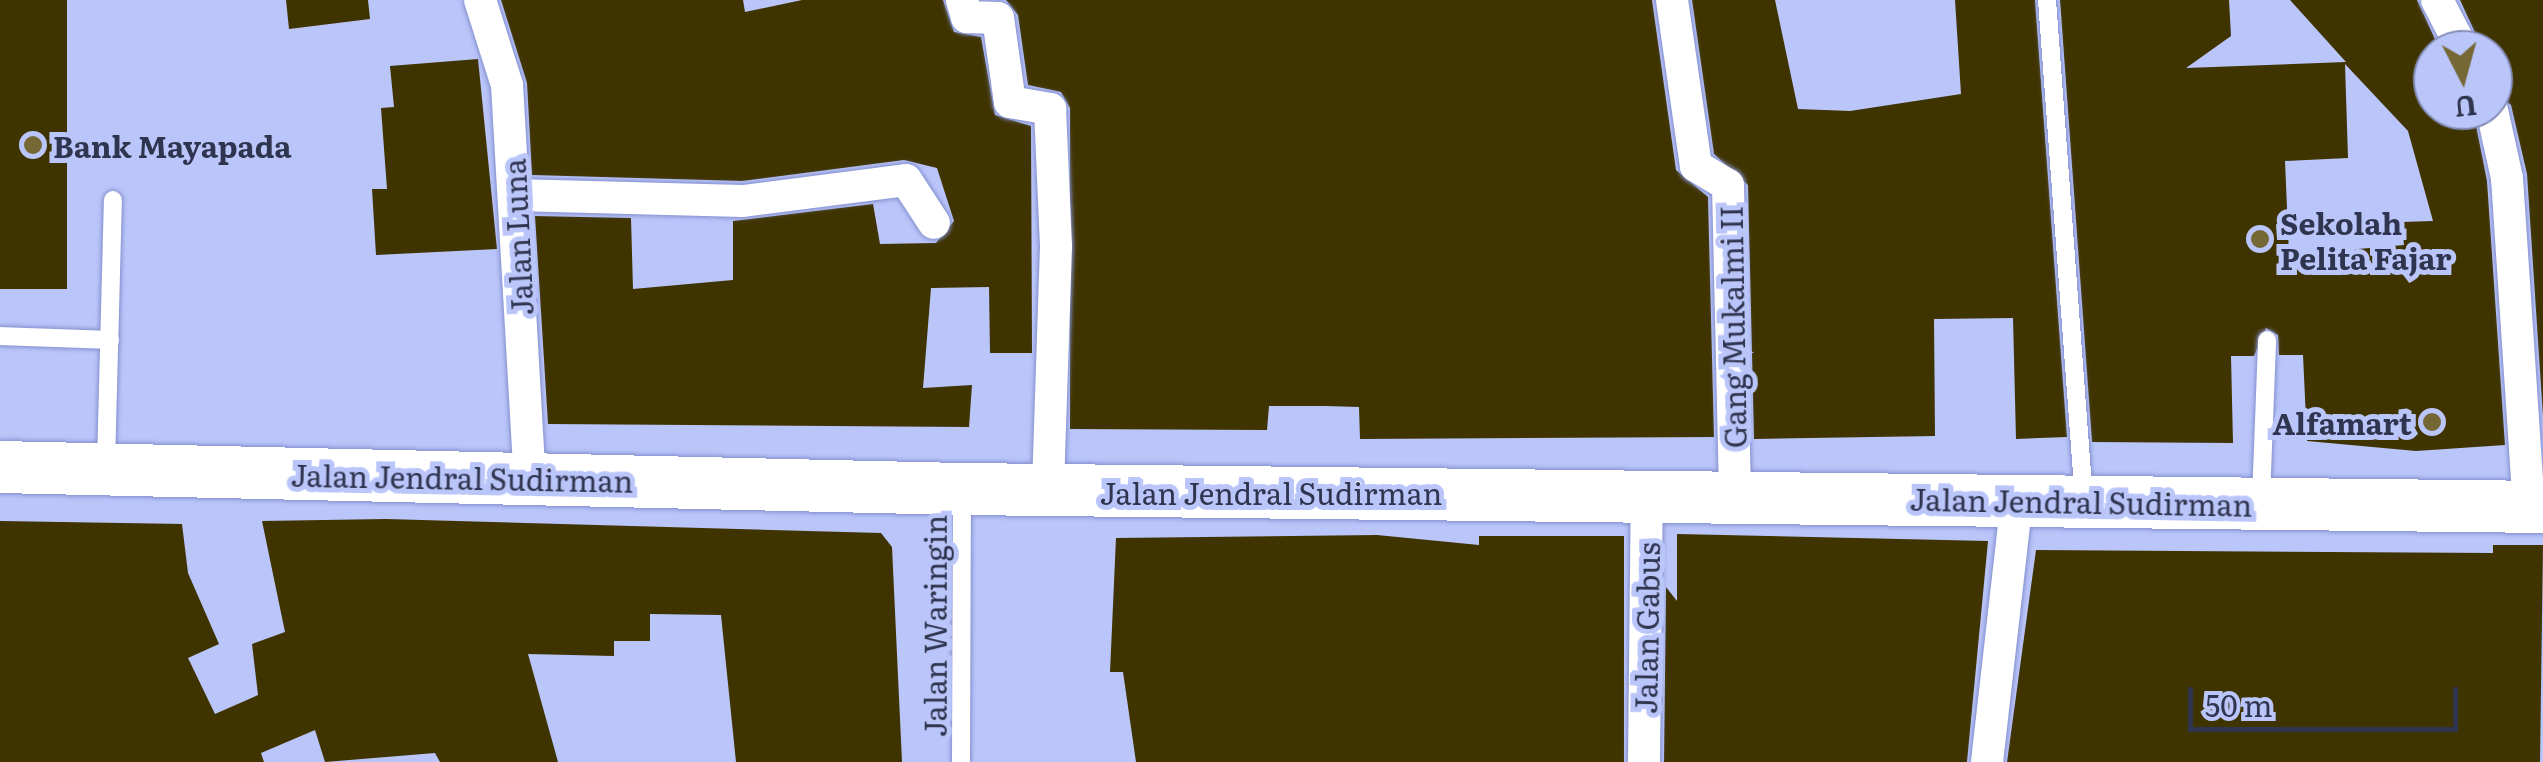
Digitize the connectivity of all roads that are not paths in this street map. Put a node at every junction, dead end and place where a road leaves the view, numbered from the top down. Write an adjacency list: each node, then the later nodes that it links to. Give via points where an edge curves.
1 (480, 0): 8 (street, Jalan Luna, via 507,85)
2 (962, 0): 18 (street, via 967,17 998,18 1010,102 1050,109 1056,246)
3 (1672, 0): 20 (street, Gang Mukalmi II, via 1696,166 1728,185)
4 (2047, 0): 22 (lane)
5 (2437, 0): 6 (street)
6 (2453, 30)
7 (2496, 130): 24 (street, via 2507,178)
8 (514, 195): 10 (street, via 744,202 906,180); 16 (street, Jalan Luna)
9 (113, 200): 12 (lane)
10 (934, 223)
11 (0, 336): 12 (lane)
12 (110, 340): 15 (lane)
13 (2267, 340): 23 (lane)
14 (0, 467): 15 (main road, Jalan Jendral Sudirman)
15 (106, 470): 16 (main road, Jalan Jendral Sudirman)
16 (530, 478): 17 (main road, Jalan Jendral Sudirman)
17 (962, 490): 18 (main road, Jalan Jendral Sudirman); 25 (lane, Jalan Waringin)
18 (1048, 490): 19 (main road, Jalan Jendral Sudirman)
19 (1647, 494): 20 (main road, Jalan Jendral Sudirman); 26 (street, Jalan Gabus)
20 (1735, 496): 21 (main road, Jalan Jendral Sudirman)
21 (2017, 498): 22 (main road, Jalan Jendral Sudirman); 27 (street)
22 (2084, 500): 23 (main road, Jalan Jendral Sudirman)
23 (2261, 504): 24 (main road, Jalan Jendral Sudirman)
24 (2536, 507)
25 (961, 762)
26 (1644, 762)
27 (1987, 762)

